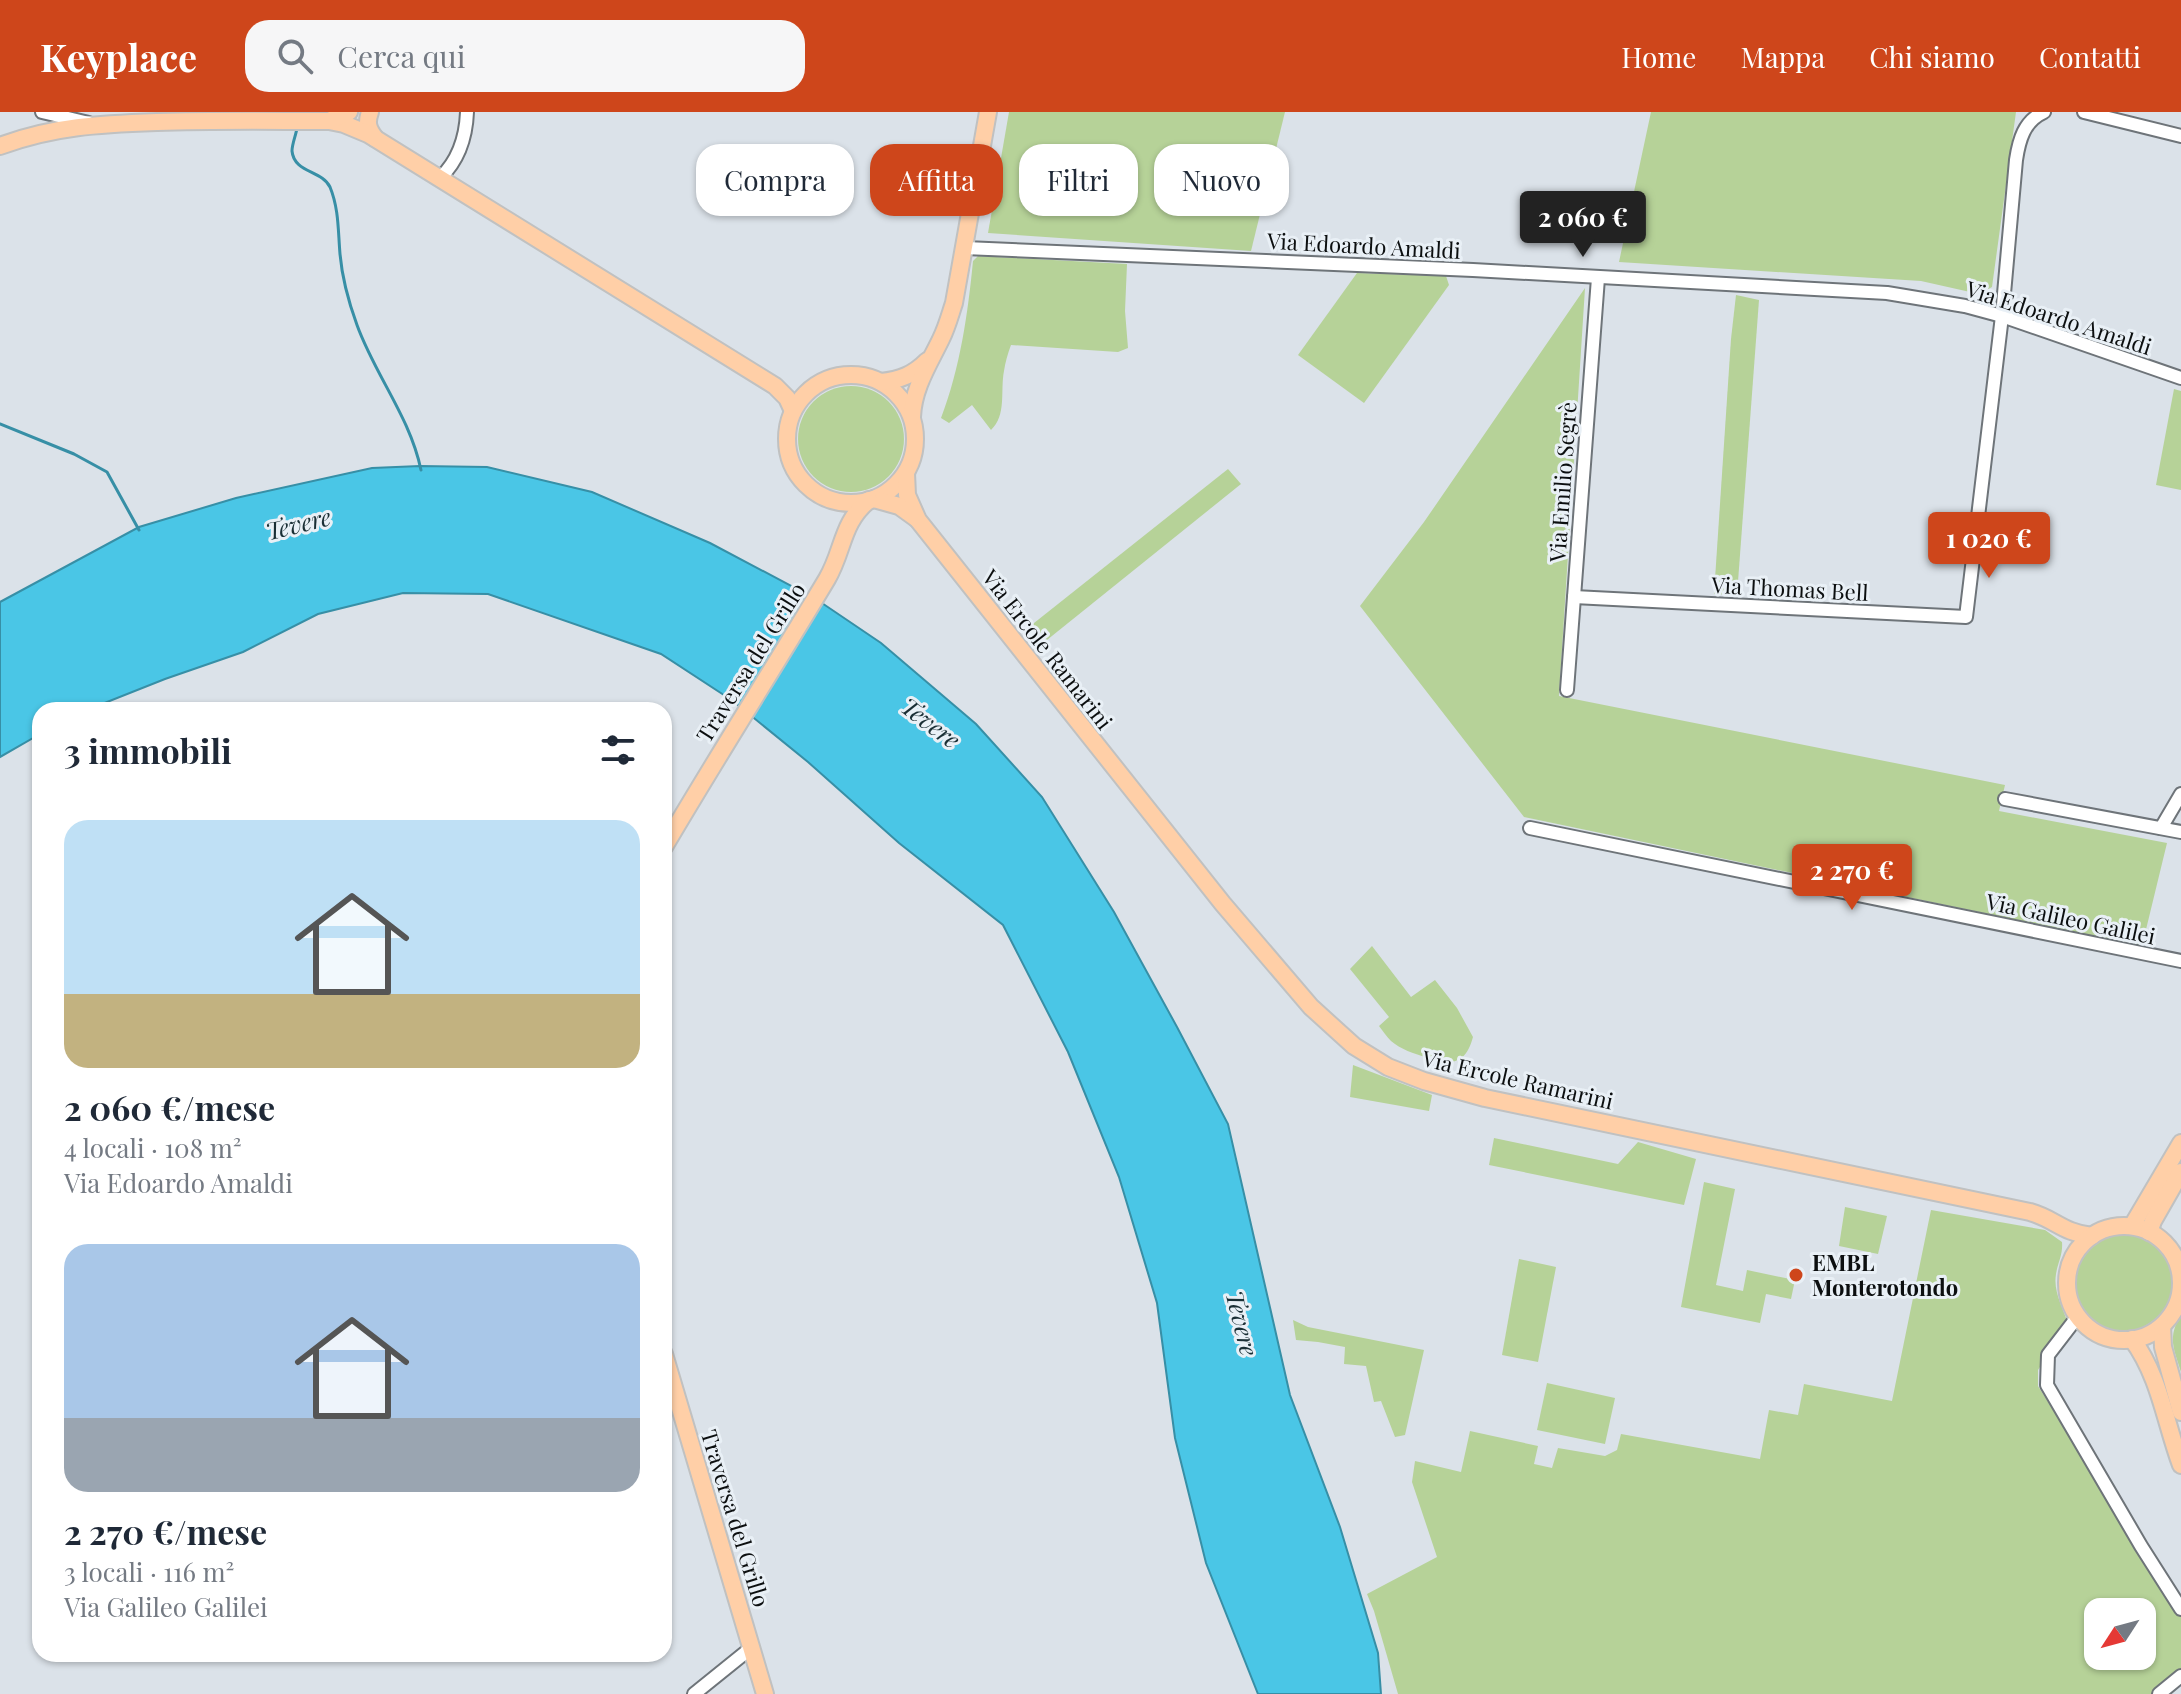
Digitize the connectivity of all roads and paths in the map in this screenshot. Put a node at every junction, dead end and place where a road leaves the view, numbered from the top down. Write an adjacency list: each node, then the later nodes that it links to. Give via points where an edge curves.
1 (42, 112): 9 (street)
2 (349, 112): 8 (main road)
3 (370, 112): 11 (main road, via 369,129)
4 (467, 112): 13 (street, via 462,146)
5 (988, 112): 14 (main road)
6 (2044, 112): 16 (street, Via Thomas Bell, via 2030,122 2019,143)
7 (2084, 112): 10 (street)
8 (325, 121): 9 (main road); 11 (main road)
9 (92, 124): 12 (main road)
10 (2181, 136)
11 (376, 139): 13 (main road)
12 (0, 146)
13 (440, 178): 20 (main road, via 775,386)
14 (965, 248): 15 (street, Via Edoardo Amaldi); 17 (main road, via 948,324)
15 (1598, 278): 16 (street, Via Edoardo Amaldi, via 1887,293); 27 (street, Via Emilio Segrè)
16 (2002, 316): 18 (street, Via Edoardo Amaldi); 27 (street, Via Thomas Bell, via 1966,617)
17 (933, 354): 19 (main road, via 909,375); 21 (main road)
18 (2181, 378)
19 (881, 382): 20 (main road, via 851,374 833,377 817,384); 21 (main road, via 897,393)
20 (793, 411): 23 (main road, via 787,430 794,469)
21 (912, 417): 22 (main road, via 914,453)
22 (906, 473): 24 (main road, Traversa del Grillo); 25 (main road, Via Ercole Ramarini, via 907,495)
23 (822, 496): 24 (main road, via 841,502); 26 (main road, via 840,523)
24 (872, 499): 25 (main road, Via Ercole Ramarini, via 899,506); 26 (main road, Traversa del Grillo, via 852,517)
25 (918, 520): 39 (main road, Via Ercole Ramarini, via 1223,904 1311,1007 1368,1056 1424,1081 1485,1098 2030,1212)
26 (843, 540): 34 (main road, Traversa del Grillo, via 826,580)
27 (1574, 597): 28 (street, Via Emilio Segrè)
28 (1567, 690)
29 (2181, 794): 32 (street)
30 (2005, 799): 32 (street)
31 (1530, 828): 35 (street, Via Galileo Galilei)
32 (2161, 828): 33 (street)
33 (2181, 832)
34 (672, 833)
35 (2181, 961)
36 (2181, 1143): 38 (main road)
37 (2181, 1172): 40 (main road)
38 (2132, 1226): 40 (main road); 41 (main road)
39 (2063, 1229): 41 (main road, Via Ercole Ramarini); 42 (main road)
40 (2149, 1232): 43 (main road, via 2164,1242)
41 (2092, 1236): 42 (main road)
42 (2073, 1258): 44 (main road, via 2067,1288)
43 (2180, 1270): 45 (main road, via 2181,1288)
44 (2078, 1316): 46 (main road, via 2102,1335); 50 (street, via 2048,1355 2047,1385)
45 (2171, 1318): 46 (main road, via 2148,1335); 48 (main road, via 2163,1347)
46 (2132, 1339): 49 (main road, via 2152,1373)
47 (672, 1381): 51 (main road, Traversa del Grillo)
48 (2181, 1412)
49 (2181, 1465)
50 (2181, 1609)
51 (751, 1648): 53 (street); 54 (main road, Traversa del Grillo)
52 (2181, 1676): 55 (street)
53 (694, 1694)
54 (765, 1694)
55 (2159, 1694)

